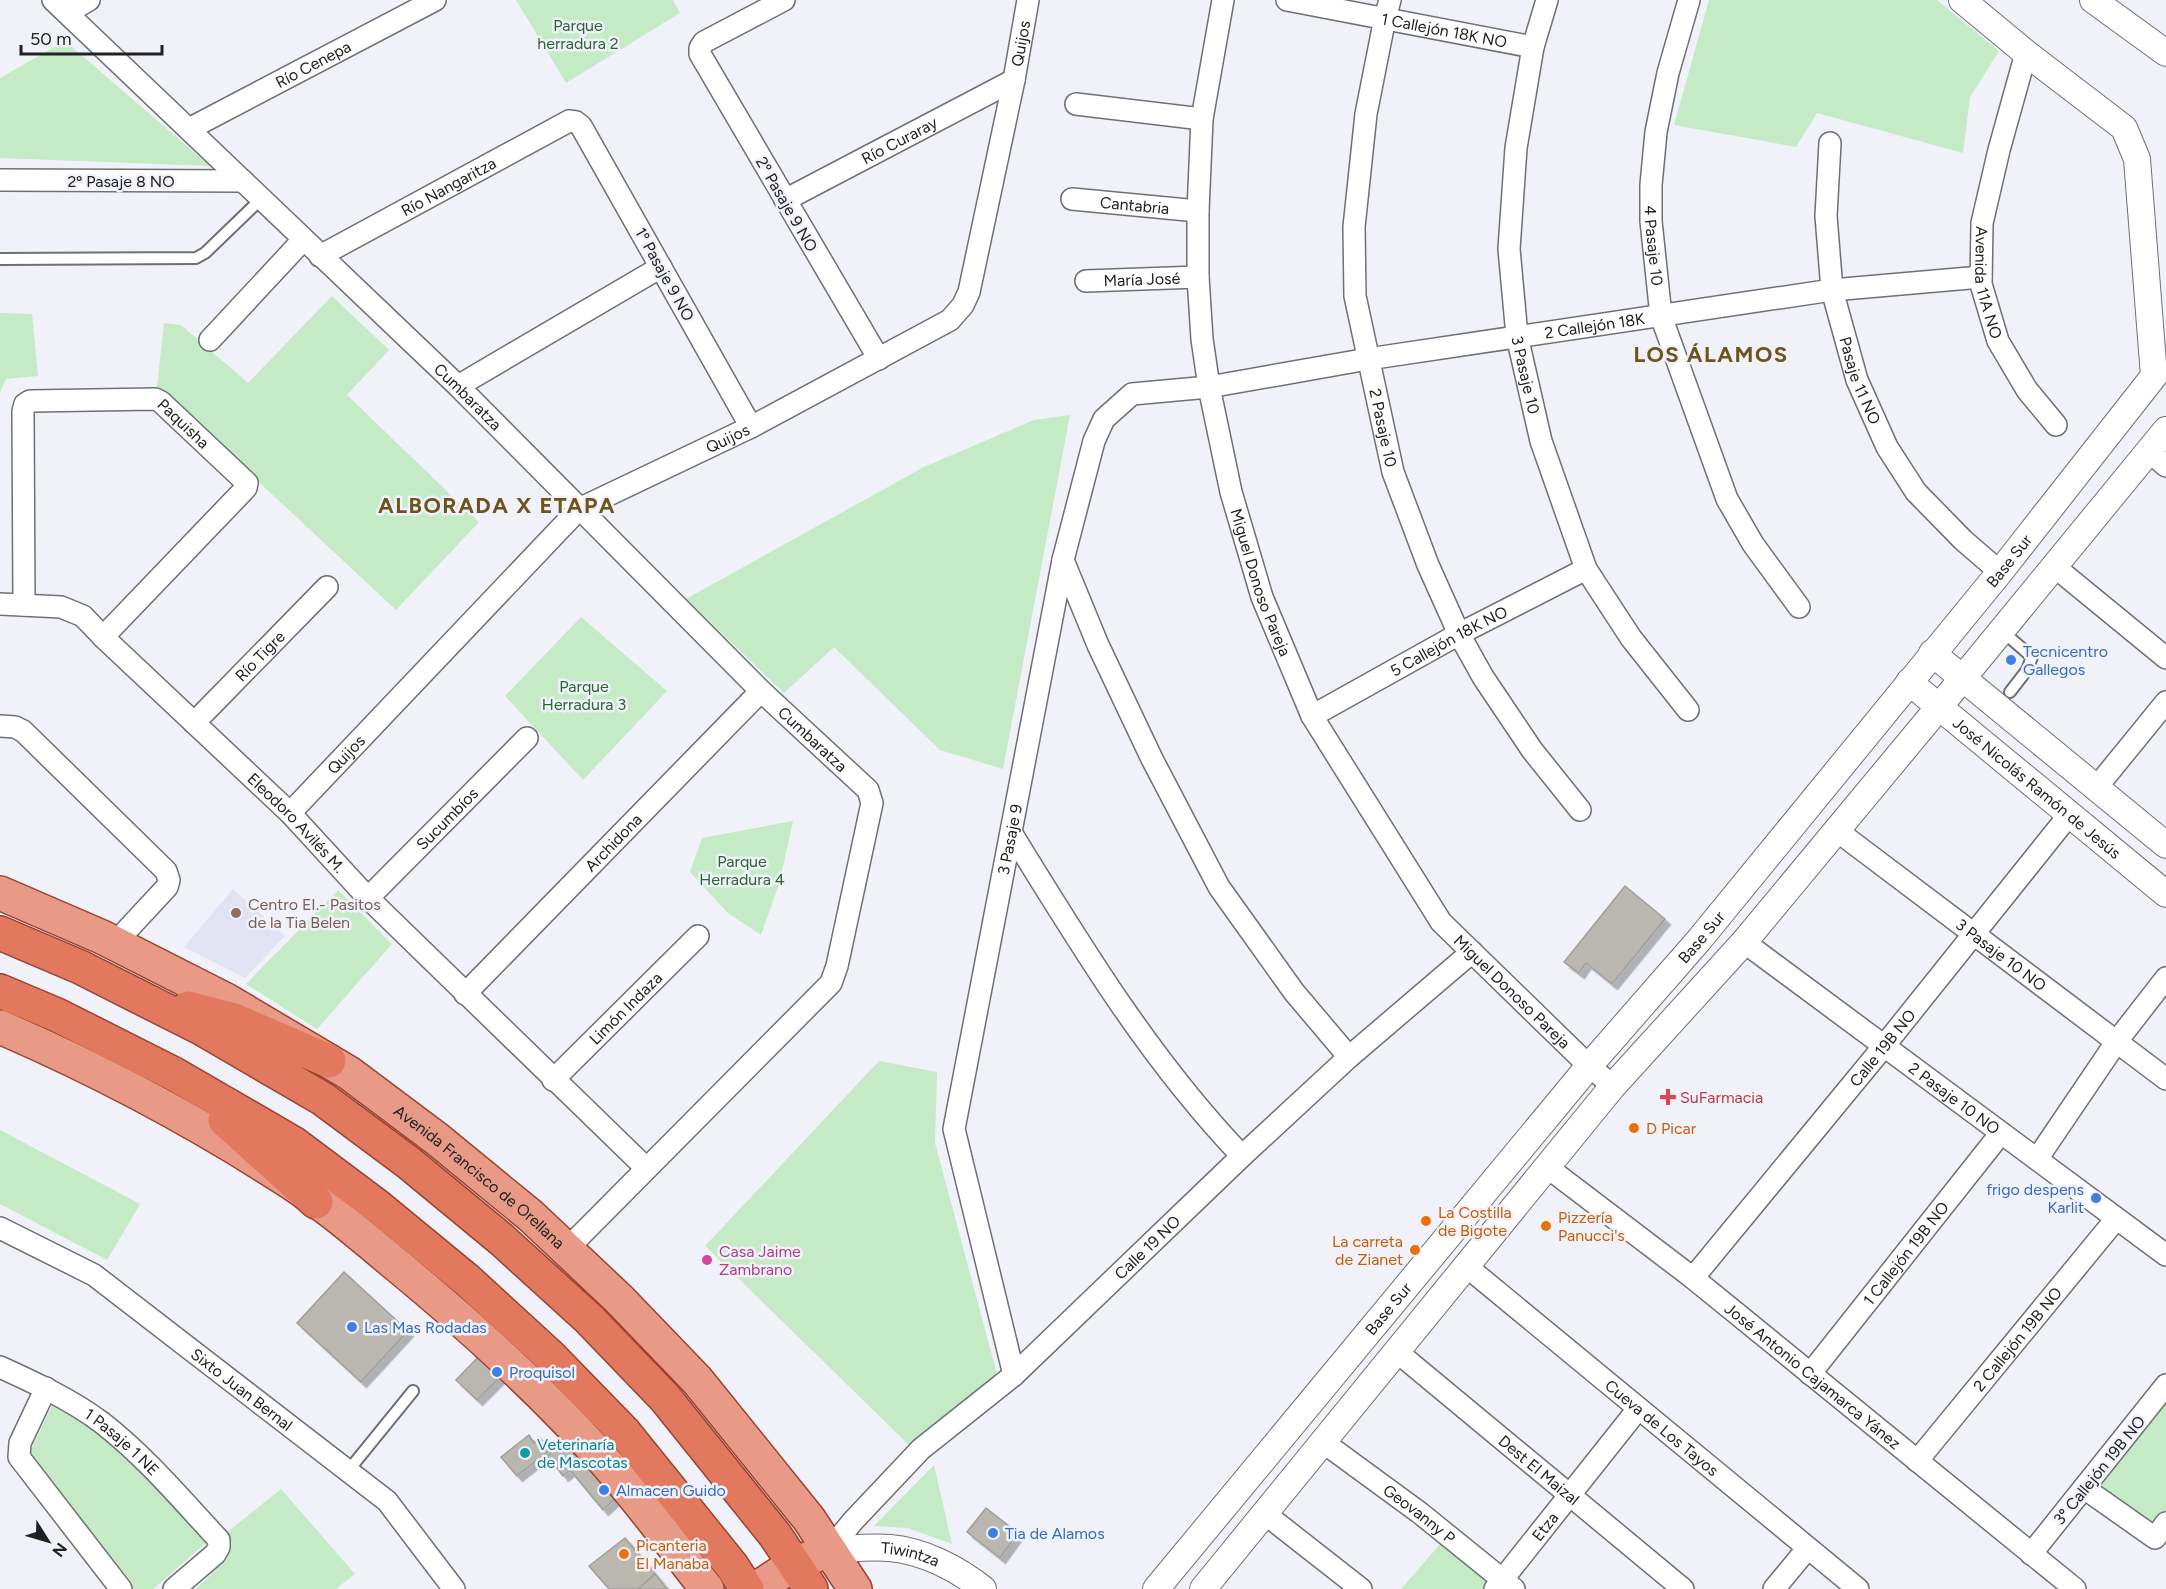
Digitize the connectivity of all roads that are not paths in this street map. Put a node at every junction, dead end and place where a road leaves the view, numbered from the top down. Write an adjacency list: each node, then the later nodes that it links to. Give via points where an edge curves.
1 (89, 0): 11 (street)
2 (435, 0): 20 (street, Río Cenepa)
3 (784, 0): 26 (street, 2º Pasaje 9 NO, via 704,42 700,54)
4 (1028, 0): 16 (street, Quijos)
5 (1223, 0): 18 (street, Miguel Donoso Pareja)
6 (1287, 0): 12 (street, 1 Callejón 18K NO)
7 (1546, 0): 13 (street, 3 Pasaje 10)
8 (1689, 0): 36 (street, 4 Pasaje 10, via 1668,73 1656,132 1651,185)
9 (1962, 0): 15 (street, Base Sur)
10 (2093, 0): 14 (street)
11 (60, 6): 20 (street, Cumbaratza)
12 (1388, 9): 13 (street, 1 Callejón 18K NO); 40 (street, 2 Pasaje 10, via 1366,114 1354,227 1355,296)
13 (1533, 47): 37 (street, 3 Pasaje 10, via 1516,148 1510,238)
14 (2166, 53)
15 (2026, 54): 33 (street, Avenida 11A NO, via 1982,223); 51 (street, Base Sur, via 2124,128 2137,159 2154,376)
16 (1014, 80): 26 (street, Río Curaray); 39 (street, Quijos, via 963,305 950,320)
17 (1076, 104): 18 (street)
18 (1202, 119): 27 (street, Miguel Donoso Pareja)
19 (576, 122): 29 (street, Río Nangaritza, via 569,121); 31 (street, 1º Pasaje 9 NO)
20 (189, 129): 23 (street, Cumbaratza)
21 (1830, 143): 35 (street, Pasaje 11 NO, via 1827,216)
22 (0, 180): 23 (street, 2º Pasaje 8 NO)
23 (243, 181): 24 (street, Cumbaratza)
24 (261, 199): 28 (street, Cumbaratza); 30 (lane, via 196,258)
25 (1072, 199): 27 (street, Cantabria)
26 (785, 200): 39 (street, 2º Pasaje 9 NO)
27 (1198, 211): 32 (street, Miguel Donoso Pareja)
28 (303, 240): 29 (street, Cumbaratza); 38 (street)
29 (320, 256): 41 (street, Cumbaratza)
30 (0, 259)
31 (661, 267): 41 (street); 44 (street, 1º Pasaje 9 NO)
32 (1198, 277): 34 (street, María José); 42 (street, Miguel Donoso Pareja)
33 (1982, 277): 35 (street, 2 Callejón 18K); 43 (street, Avenida 11A NO, via 1998,341 2027,390)
34 (1086, 281)
35 (1833, 290): 36 (street, 2 Callejón 18K); 51 (street, Pasaje 11 NO, via 1857,380 1887,447 1916,492)
36 (1661, 316): 37 (street, 2 Callejón 18K); 55 (street, 4 Pasaje 10, via 1727,499 1753,544)
37 (1517, 336): 40 (street, 2 Callejón 18K); 50 (street, 3 Pasaje 10, via 1541,441)
38 (210, 340)
39 (879, 359): 44 (street, Quijos)
40 (1368, 359): 42 (street, 2 Callejón 18K); 57 (street, 2 Pasaje 10, via 1393,472)
41 (458, 386): 47 (street, Cumbaratza)
42 (1209, 387): 48 (street, 3 Pasaje 9, via 1132,393 1104,419 1094,441); 68 (street, Miguel Donoso Pareja, via 1232,492 1262,597)
43 (2056, 425)
44 (751, 428): 47 (street, Quijos)
45 (2166, 430): 46 (street, Base Sur)
46 (2158, 459): 49 (street, Base Sur)
47 (579, 508): 63 (street, Cumbaratza); 74 (street, Quijos)
48 (1063, 560): 77 (street, 3 Pasaje 9); 95 (street, via 1152,759 1219,887 1294,992)
49 (2055, 567): 56 (street, Base Sur); 60 (street)
50 (1586, 569): 57 (street, 5 Callejón 18K NO); 67 (street, 3 Pasaje 10, via 1631,638)
51 (2000, 572): 59 (street, Base Sur)
52 (327, 587): 69 (street, Río Tigre)
53 (0, 604): 54 (street, Eleodoro Avilés M.)
54 (24, 605): 58 (street, Eleodoro Avilés M., via 61,607 83,616); 58 (street, Paquisha, via 25,404 155,399 247,483 246,488)
55 (1799, 607)
56 (2001, 631): 61 (street, Base Sur); 64 (lane, via 2032,657)
57 (1459, 634): 68 (street, 5 Callejón 18K NO); 73 (street, 2 Pasaje 10, via 1482,677 1532,750)
58 (103, 637): 69 (street, Eleodoro Avilés M.)
59 (1932, 653): 61 (street); 62 (street, Base Sur)
60 (2166, 658)
61 (1963, 678): 66 (street, Base Sur); 72 (street)
62 (1909, 682): 66 (street, José Nicolás Ramón de Jesús); 97 (street, Base Sur, via 1700,940)
63 (761, 691): 91 (street, Archidona); 106 (street, Cumbaratza, via 868,790 872,803 837,966 831,982)
64 (2010, 692)
65 (2166, 702): 72 (street)
66 (1939, 707): 75 (street, José Nicolás Ramón de Jesús); 76 (street, Base Sur)
67 (1688, 710)
68 (1312, 716): 87 (street, Miguel Donoso Pareja, via 1441,922)
69 (194, 723): 74 (street, Eleodoro Avilés M.)
70 (0, 726): 86 (street, via 22,731 166,871 167,887)
71 (527, 738): 81 (street, Sucumbíos)
72 (2096, 788): 78 (street)
73 (1580, 810)
74 (290, 813): 81 (street, Eleodoro Avilés M.)
75 (2069, 815): 80 (street, José Nicolás Ramón de Jesús); 83 (street, Calle 19B NO)
76 (1836, 830): 83 (street, 3 Pasaje 10 NO); 85 (street, Base Sur)
77 (1012, 834): 103 (street, via 1103,980 1173,1078); 117 (street, 3 Pasaje 9, via 954,1129)
78 (2166, 845)
79 (0, 893): 86 (main road, Avenida Francisco de Orellana)
80 (2166, 894)
81 (368, 898): 91 (street, Eleodoro Avilés M.)
82 (0, 933): 90 (highway, Avenida Francisco de Orellana)
83 (1973, 935): 93 (street, 3 Pasaje 10 NO); 94 (street, Calle 19B NO)
84 (698, 936): 100 (street, Limón Indaza)
85 (1744, 942): 94 (street, 2 Pasaje 10 NO); 101 (street, Base Sur)
86 (115, 943): 96 (main road, Avenida Francisco de Orellana, via 226,1000)
87 (1472, 952): 95 (street, Calle 19 NO); 97 (street, Miguel Donoso Pareja)
88 (2166, 978): 93 (street)
89 (0, 991): 98 (highway)
90 (132, 993): 96 (highway, via 234,1020); 132 (highway, Avenida Francisco de Orellana, via 323,1099 501,1239 588,1319 665,1398 775,1535)
91 (465, 994): 100 (street, Eleodoro Avilés M.)
92 (0, 1027): 107 (main road, via 161,1105 278,1173)
93 (2117, 1041): 99 (street, 3 Pasaje 10 NO); 104 (street)
94 (1884, 1046): 102 (street, 2 Pasaje 10 NO); 113 (street, Calle 19B NO)
95 (1349, 1057): 103 (street, Calle 19 NO)
96 (329, 1061): 110 (main road, Avenida Francisco de Orellana, via 437,1139)
97 (1589, 1066): 101 (street, Miguel Donoso Pareja); 142 (street, Base Sur)
98 (174, 1074): 107 (highway); 138 (highway, via 293,1143 467,1280 551,1357 624,1432)
99 (2166, 1079)
100 (554, 1080): 106 (street, Eleodoro Avilés M.)
101 (1613, 1086): 105 (street, Base Sur)
102 (2001, 1133): 104 (street, 2 Pasaje 10 NO); 116 (street, 1 Callejón 19B NO)
103 (1242, 1156): 117 (street, Calle 19 NO)
104 (2037, 1159): 108 (street, 2 Pasaje 10 NO)
105 (1547, 1167): 112 (street, Base Sur); 113 (street, José Antonio Cajamarca Yánez)
106 (646, 1168): 110 (street)
107 (316, 1202): 137 (main road, via 449,1308 530,1384 601,1457)
108 (2116, 1218): 111 (street, 2 Pasaje 10 NO); 123 (street, 2 Callejón 19B NO)
109 (0, 1228): 124 (street, Sixto Juan Bernal, via 94,1275)
110 (567, 1250): 130 (main road, Avenida Francisco de Orellana, via 697,1380 809,1519)
111 (2166, 1256)
112 (1466, 1266): 114 (street, Base Sur); 121 (street, Cueva de Los Tayos)
113 (1692, 1278): 116 (street, José Antonio Cajamarca Yánez)
114 (1396, 1351): 122 (street, Base Sur); 126 (street, Dest El Maizal)
115 (0, 1367): 119 (street, 1 Pasaje 1 NE)
116 (1810, 1374): 123 (street, José Antonio Cajamarca Yánez)
117 (1014, 1375): 130 (street, Calle 19 NO, via 921,1449)
118 (2166, 1385): 125 (street, 3º Callejón 19B NO)
119 (46, 1389): 134 (street, via 20,1443 19,1457); 135 (street, 1 Pasaje 1 NE, via 78,1406 130,1446 219,1540 215,1554)
120 (413, 1391): 124 (lane)
121 (1638, 1409): 126 (street, Etza); 129 (street, Cueva de Los Tayos)
122 (1323, 1442): 127 (street, Base Sur); 133 (street, Geovanny P, via 1420,1513)
123 (1917, 1461): 131 (street, José Antonio Cajamarca Yánez)
124 (348, 1471): 136 (street, Sixto Juan Bernal, via 387,1501)
125 (2084, 1488): 128 (street, via 2155,1538); 131 (street, 3º Callejón 19B NO)
126 (1571, 1496): 133 (street, Etza); 145 (street, Dest El Maizal)
127 (1264, 1513): 143 (street, Base Sur); 144 (street)
128 (2166, 1523)
129 (1807, 1549): 146 (street); 147 (street, Cueva de Los Tayos)
130 (829, 1550): 132 (main road); 140 (main road, Avenida Francisco de Orellana); 141 (street, Tiwintza, via 891,1548 907,1552 951,1567)
131 (2031, 1554): 148 (street, José Antonio Cajamarca Yánez)
132 (803, 1577): 139 (main road)
133 (1504, 1586)
134 (121, 1589)
135 (174, 1589)
136 (454, 1589)
137 (707, 1589)
138 (747, 1589)
139 (756, 1589)
140 (855, 1589)
141 (983, 1589)
142 (1156, 1589)
143 (1203, 1589)
144 (1361, 1589)
145 (1683, 1589)
146 (1774, 1589)
147 (1858, 1589)
148 (2075, 1589)

